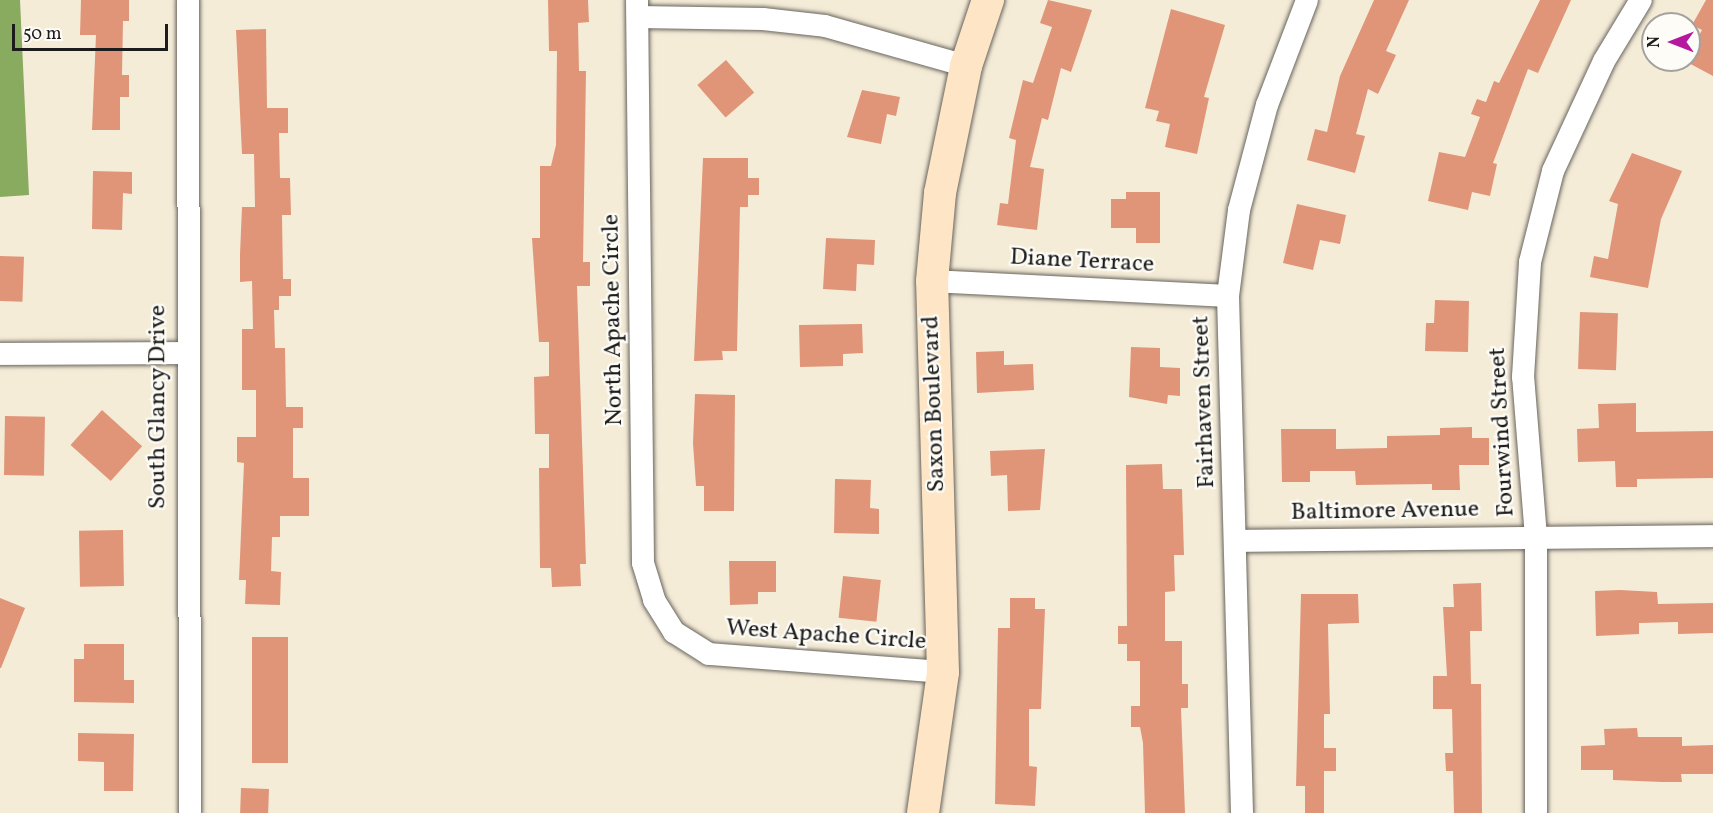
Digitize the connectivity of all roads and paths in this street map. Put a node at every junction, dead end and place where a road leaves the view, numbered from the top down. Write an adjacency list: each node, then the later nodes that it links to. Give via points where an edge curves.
1 (188, 0): 9 (street, South Glancy Drive)
2 (988, 0): 6 (main road, Saxon Boulevard)
3 (1307, 0): 8 (street, Fairhaven Street, via 1267,105 1242,200)
4 (1641, 0): 12 (street, Fourwind Street, via 1605,61 1553,171 1530,262 1522,377)
5 (638, 9): 6 (street, via 825,26); 14 (street, North Apache Circle, via 643,562 654,600)
6 (966, 66): 7 (main road, Saxon Boulevard, via 940,193)
7 (932, 281): 8 (street, Diane Terrace); 15 (main road, Saxon Boulevard)
8 (1228, 296): 13 (street, Fairhaven Street, via 1227,396)
9 (185, 353): 10 (street); 16 (street, South Glancy Drive)
10 (0, 354)
11 (1713, 536): 12 (street, Baltimore Avenue)
12 (1536, 537): 13 (street, Baltimore Avenue); 19 (street, Fourwind Street)
13 (1238, 541): 18 (street, Fairhaven Street)
14 (674, 633): 15 (street, West Apache Circle, via 728,658)
15 (943, 672): 17 (main road, Saxon Boulevard)
16 (190, 813)
17 (923, 813)
18 (1242, 813)
19 (1536, 813)

